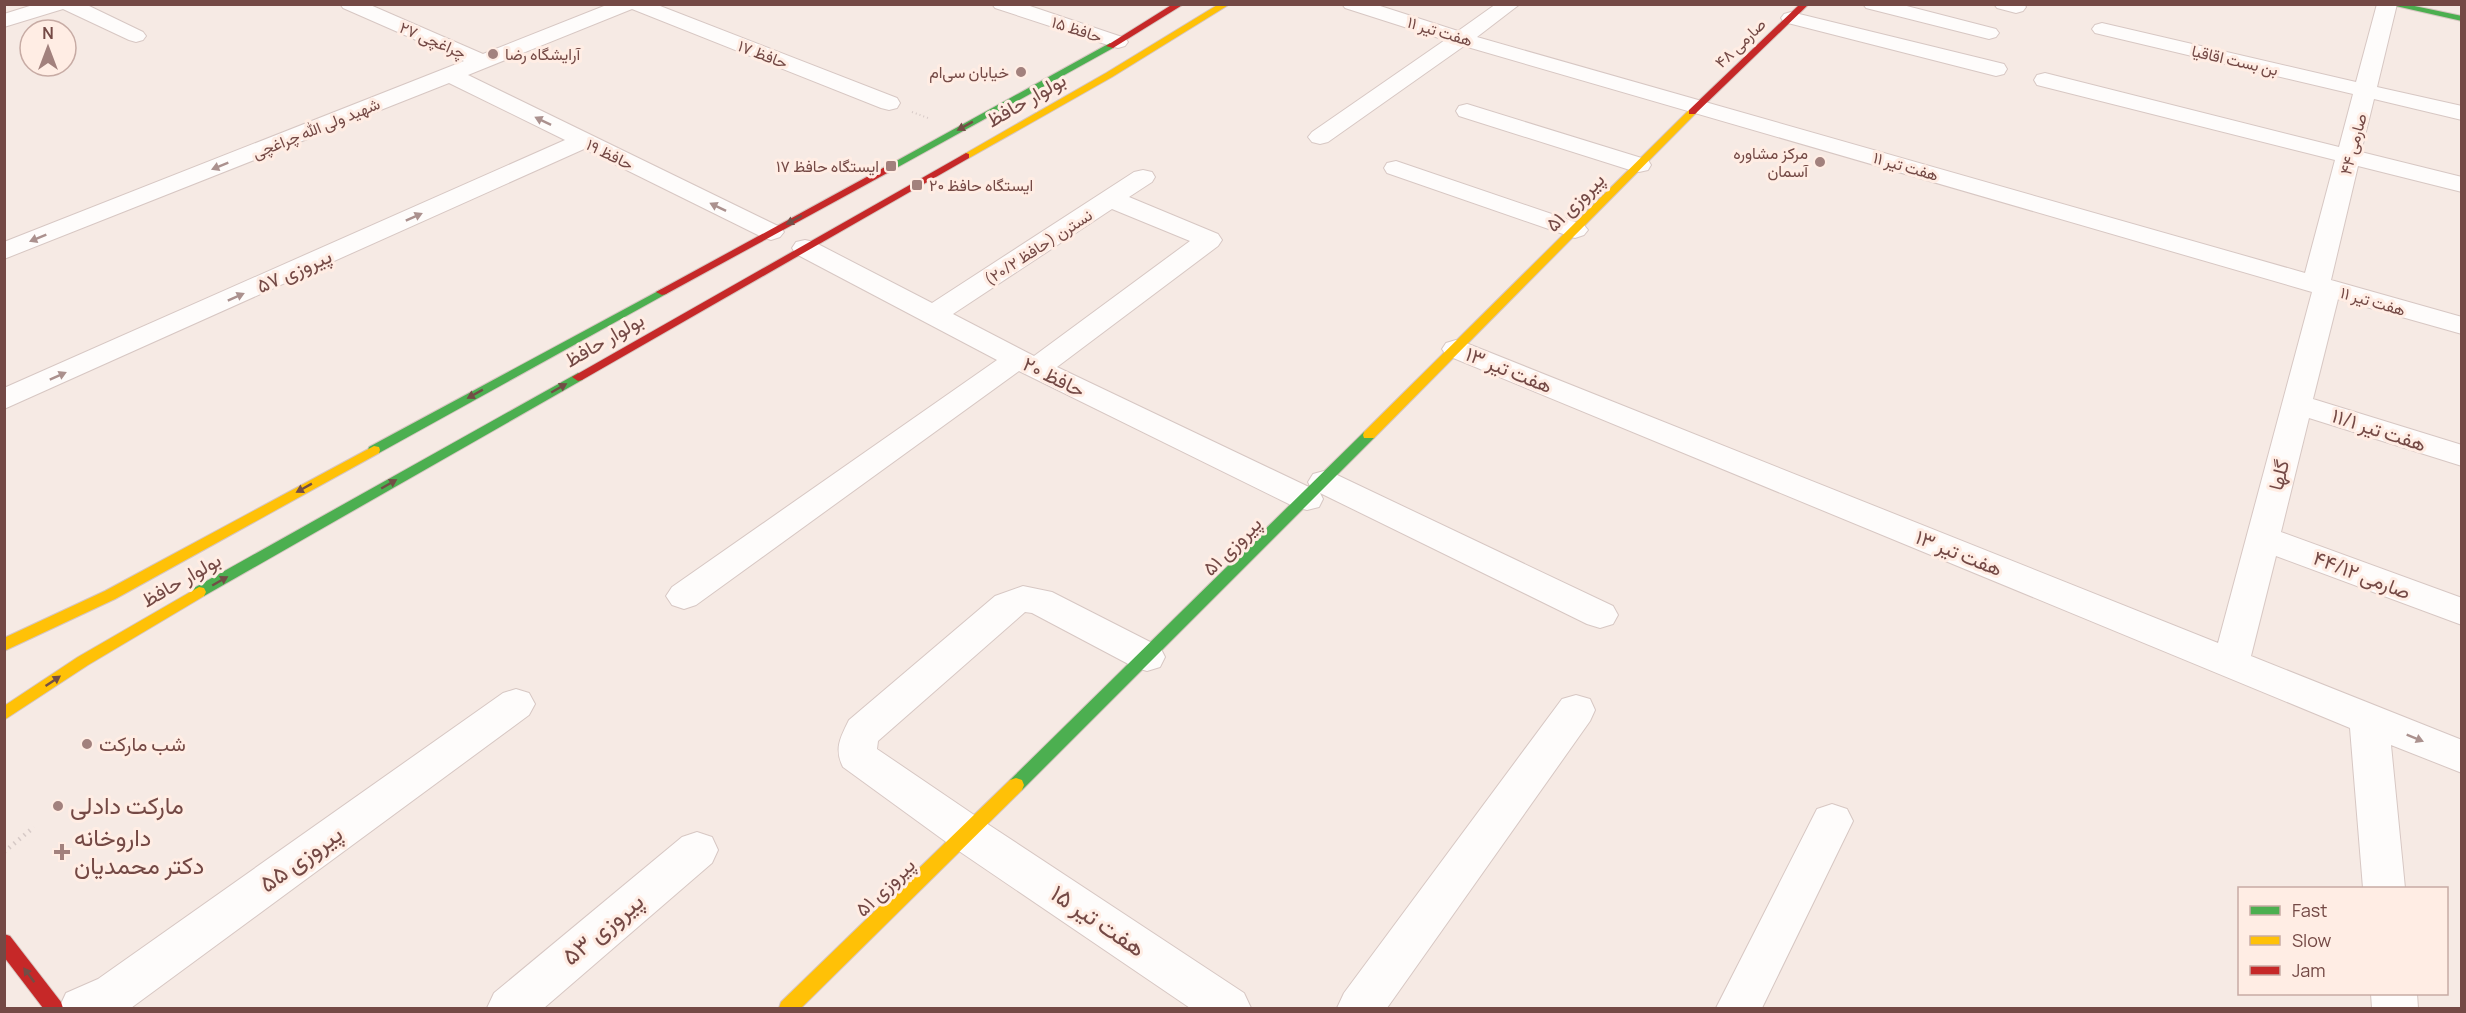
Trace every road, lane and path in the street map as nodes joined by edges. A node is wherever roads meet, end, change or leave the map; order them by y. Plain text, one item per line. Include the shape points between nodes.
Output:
1 (58, 4) edge
2 (68, 4) edge
3 (350, 4) edge
4 (628, 4) edge
5 (636, 4) edge
6 (1002, 4) edge
7 (1180, 4) edge
8 (1226, 4) edge
9 (1352, 4) edge
10 (1510, 4) edge
11 (1873, 4) edge
12 (2389, 4) edge
13 (2453, 4) edge
14 (2462, 6) edge
15 (1798, 11) edge
16 (2462, 19) edge
17 (4, 21) edge
18 (2103, 29) dead end
19 (1989, 33) dead end
20 (136, 36) dead end
21 (1463, 39) junction
22 (1118, 42) junction
23 (483, 62) junction
24 (1996, 69) dead end
25 (450, 75) junction
26 (2045, 80) dead end
27 (2367, 91) junction
28 (890, 103) joint
29 (1698, 106) junction
30 (1467, 111) dead end
31 (2462, 112) edge
32 (958, 130) junction
33 (1320, 137) dead end
34 (583, 141) junction
35 (2350, 156) junction
36 (1639, 165) junction
37 (1396, 168) dead end
38 (1143, 177) dead end
39 (2462, 185) edge
40 (1111, 199) junction
41 (1575, 230) junction
42 (771, 232) junction
43 (805, 248) junction
44 (4, 251) edge
45 (2321, 286) junction
46 (933, 315) junction
47 (2462, 326) edge
48 (1456, 349) junction
49 (1027, 363) junction
50 (4, 400) edge
51 (2297, 404) junction
52 (2462, 456) edge
53 (1315, 490) junction
54 (2263, 538) junction
55 (684, 596) dead end
56 (2462, 612) edge
57 (1600, 615) dead end
58 (4, 645) edge
59 (1147, 657) junction
60 (2231, 663) junction
61 (516, 704) dead end
62 (1576, 710) dead end
63 (4, 714) edge
64 (2368, 719) junction
65 (2462, 757) edge
66 (1832, 821) dead end
67 (34, 827) dead end
68 (968, 834) junction
69 (697, 850) dead end
70 (4, 852) edge
71 (2384, 887) edge
72 (4, 942) edge
73 (54, 1008) edge
74 (82, 1008) edge
75 (510, 1008) edge
76 (788, 1008) edge
77 (1228, 1008) edge
78 (1360, 1008) edge
79 (1739, 1008) edge

1 - 17 street
2 - 20 street
3 - 23 street, چراغچی ۲۷
4 - 23 street, شهید ولی الله چراغچی
5 - 28 street, حافظ ۱۷
6 - 22 street, حافظ ۱۵
7 - 22 street, بولوار حافظ
8 - 43 street, بولوار حافظ
9 - 21 street, هفت تیر ۱۱
10 - 21 street
11 - 19 street
12 - 16 street
12 - 27 street, صارمی ۴۴
13 - 14 street
15 - 24 street
15 - 29 street, صارمی ۴۸
18 - 27 street, بن بست اقاقیا
21 - 29 street, هفت تیر ۱۱
21 - 33 street
22 -> 32 street, بولوار حافظ
23 - 25 street, شهید ولی الله چراغچی
34 -> 25 street, حافظ ۱۹
25 -> 44 street, شهید ولی الله چراغچی
26 - 35 street
27 - 31 street, بن بست اقاقیا
27 - 35 street, صارمی ۴۴
28 - 32 path
29 - 36 street, پیروزی ۵۱
29 - 45 street, هفت تیر ۱۱
30 - 36 street
32 -> 42 street, بولوار حافظ
42 -> 34 street, حافظ ۱۹
50 -> 34 street, پیروزی ۵۷
35 - 39 street
35 - 45 street, صارمی ۴۴
36 - 41 street, پیروزی ۵۱
37 - 41 street
38 - 40 street, نسترن (حافظ ۲۰/۲)
40 - 46 street, نسترن (حافظ ۲۰/۲)
40 - 49 street via 1209,240
41 - 48 street, پیروزی ۵۱
42 -> 58 street, بولوار حافظ via 110,595
43 - 46 street, حافظ ۲۰
63 -> 43 street, بولوار حافظ via 141,625
45 - 47 street, هفت تیر ۱۱
45 - 51 street, گلها
46 - 49 street, حافظ ۲۰
48 - 53 street, پیروزی ۵۱
48 - 60 street, هفت تیر ۱۳
49 - 53 street, حافظ ۲۰
49 - 55 street
51 - 52 street, هفت تیر ۱۱/۱
51 - 54 street, گلها
53 - 57 street, حافظ ۲۰
53 - 59 street, پیروزی ۵۱
54 - 56 street, صارمی ۴۴/۱۲
54 - 60 street, گلها
59 - 68 street, پیروزی ۵۱
59 - 68 street, هفت تیر ۱۵ via 1039,601 1023,600 1008,605 863,731 857,756
60 - 64 street, هفت تیر ۱۳
61 - 74 street, پیروزی ۵۵ via 114,994
62 - 78 street
64 -> 65 street, هفت تیر ۱۳
64 - 71 street
66 - 79 street
67 - 70 path
68 - 76 street, پیروزی ۵۱
68 - 77 street, هفت تیر ۱۵
69 - 75 street, پیروزی ۵۳
73 -> 72 street

